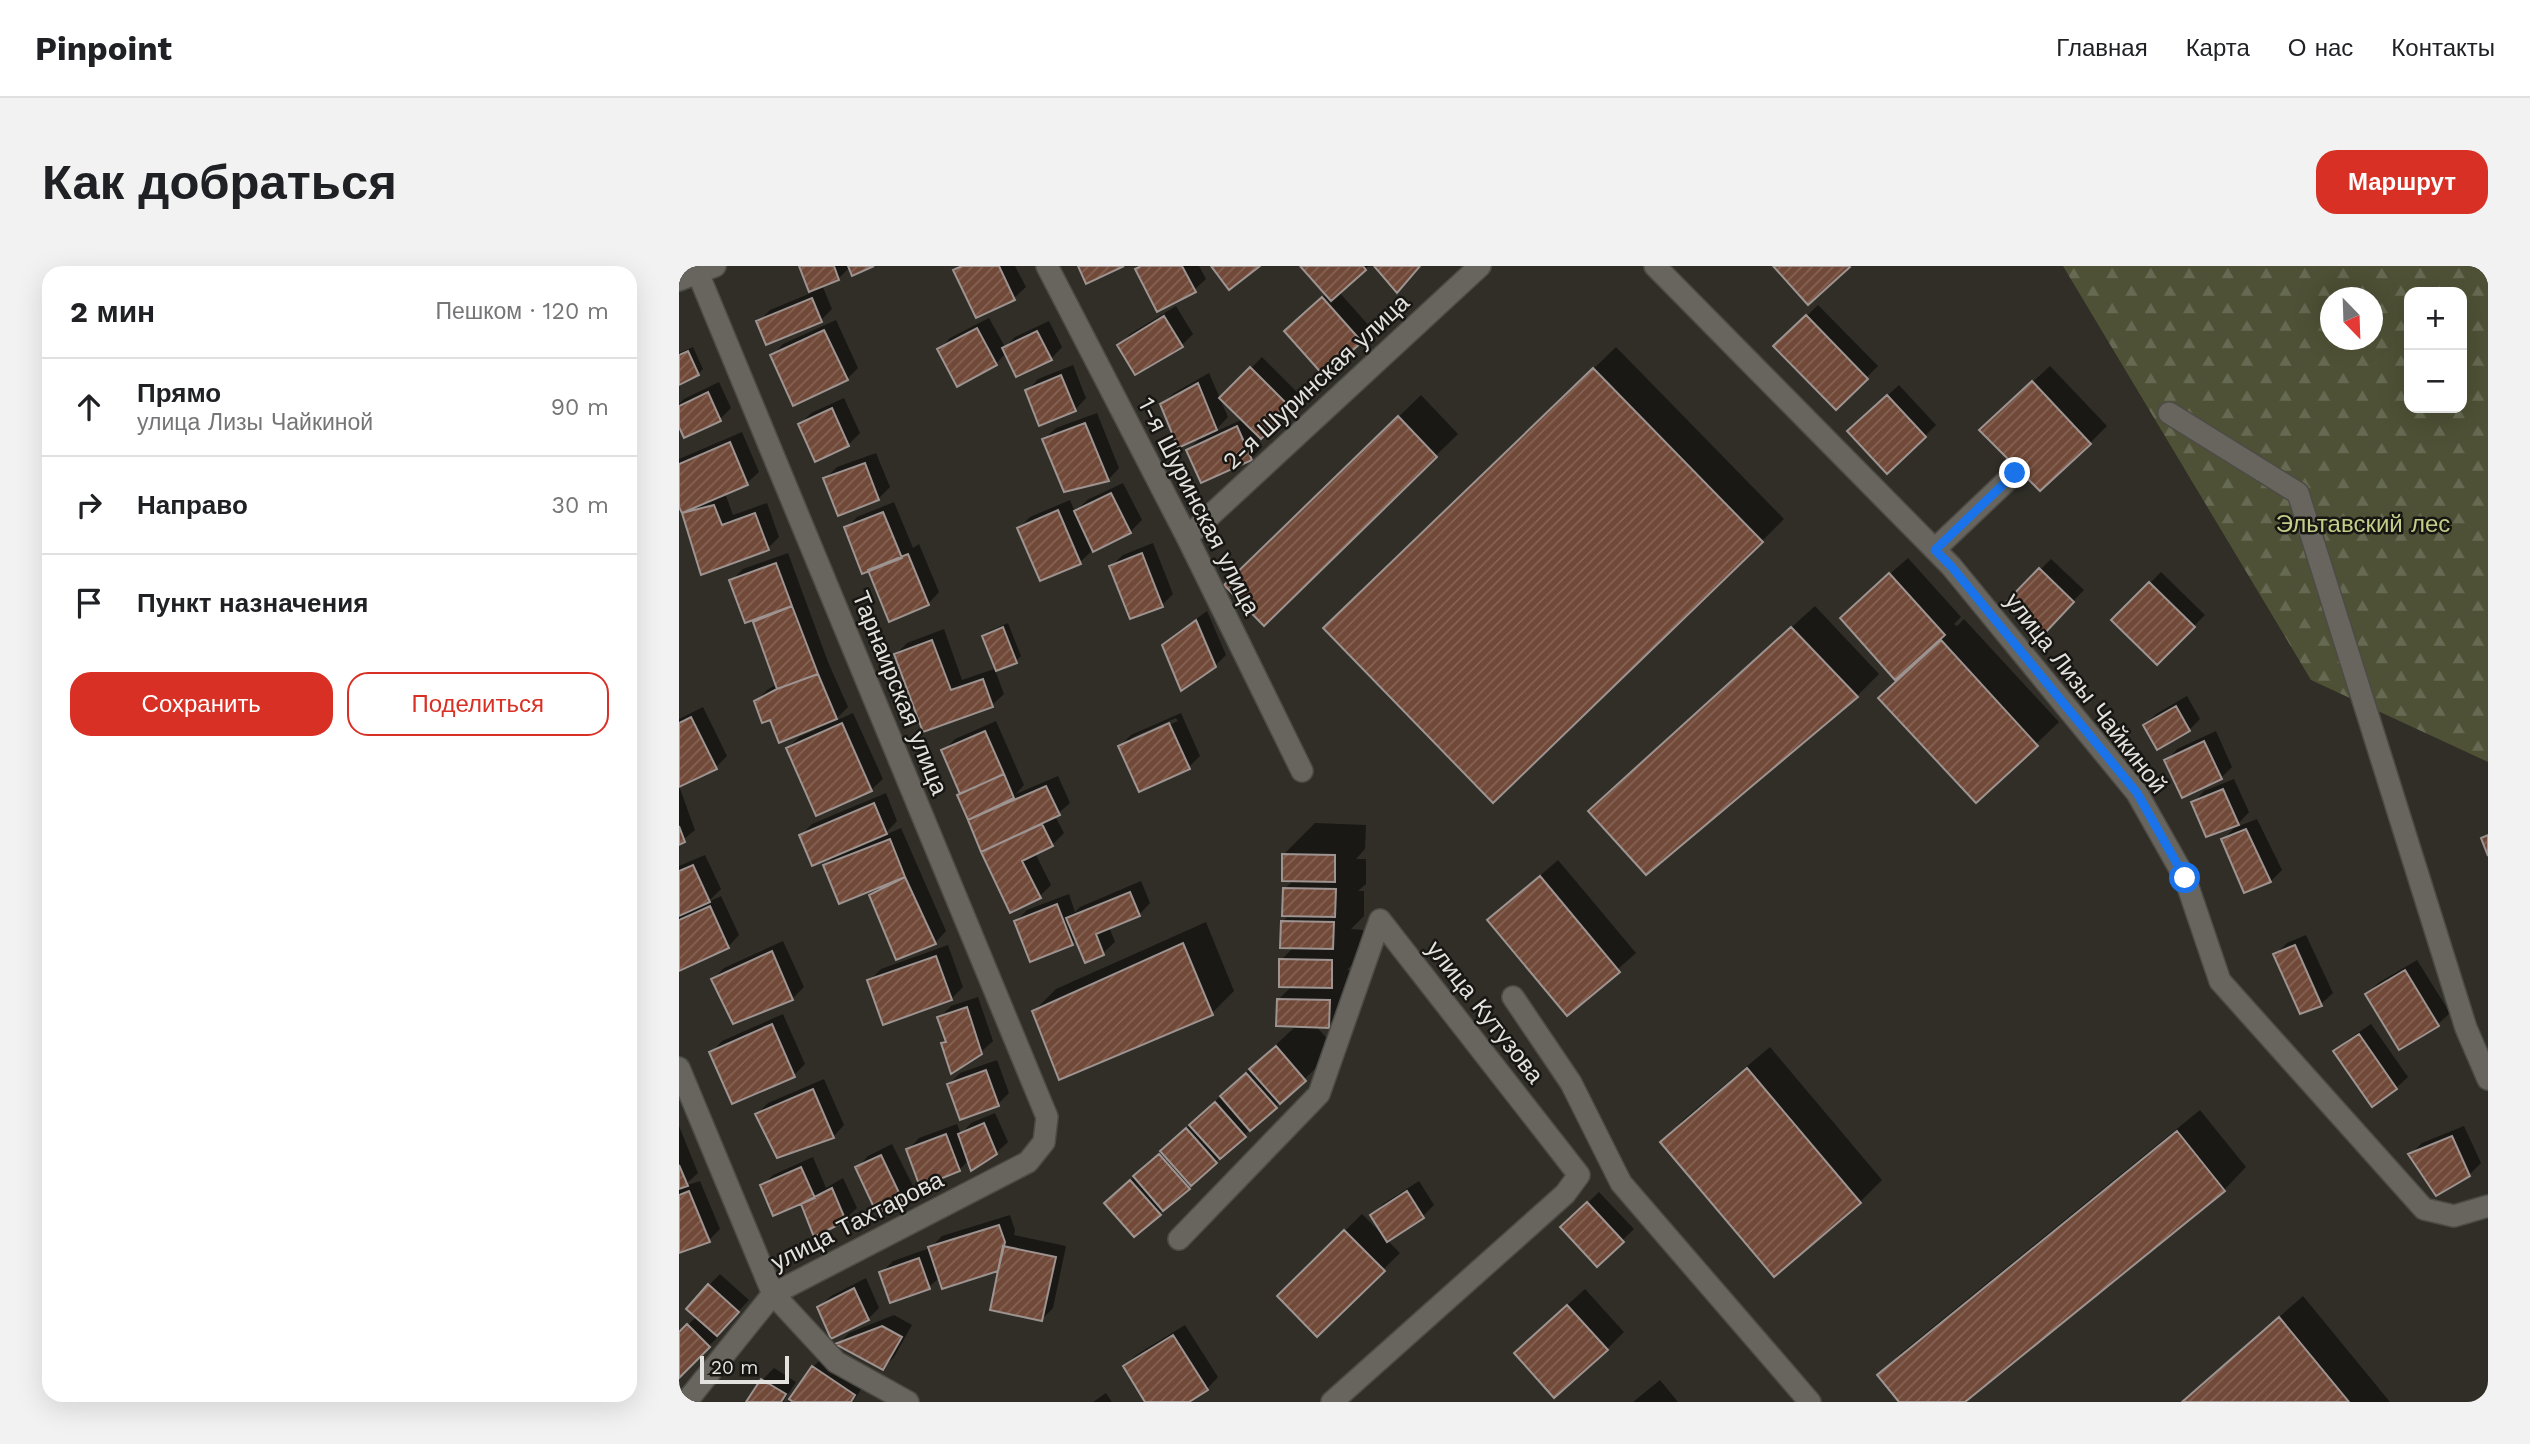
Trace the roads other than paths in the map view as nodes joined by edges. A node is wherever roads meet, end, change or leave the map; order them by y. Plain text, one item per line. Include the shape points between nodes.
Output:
1 (1047, 266) edge
2 (1480, 266) edge
3 (1655, 266) edge
4 (697, 271) edge
5 (2169, 413) dead end
6 (2015, 473) dead end
7 (1187, 537) junction
8 (1935, 550) junction
9 (1302, 771) dead end
10 (1513, 997) dead end
11 (679, 1068) edge
12 (2488, 1079) edge
13 (1044, 1142) joint
14 (2488, 1206) edge
15 (1179, 1239) dead end
16 (772, 1294) junction
17 (686, 1402) edge
18 (908, 1402) edge
19 (1332, 1402) edge
20 (1810, 1402) edge

1 - 7 street, 1-я Шуринская улица
2 - 7 street, 2-я Шуринская улица
3 - 8 street, улица Лизы Чайкиной
4 - 13 street, Тарнаирская улица via 1047,1117
5 - 12 street via 2298,493 2462,1015
6 - 8 street
7 - 9 street, 1-я Шуринская улица
8 - 14 street, улица Лизы Чайкиной via 2137,793 2185,878 2220,981 2424,1209 2454,1216
10 - 20 street via 1571,1083 1621,1183
11 - 16 street
13 - 16 street, улица Тахтарова via 1028,1162
15 - 19 street, улица Кутузова via 1319,1094 1380,920 1579,1175 1565,1194
16 - 17 street, улица Тахтарова
16 - 18 street via 836,1362

